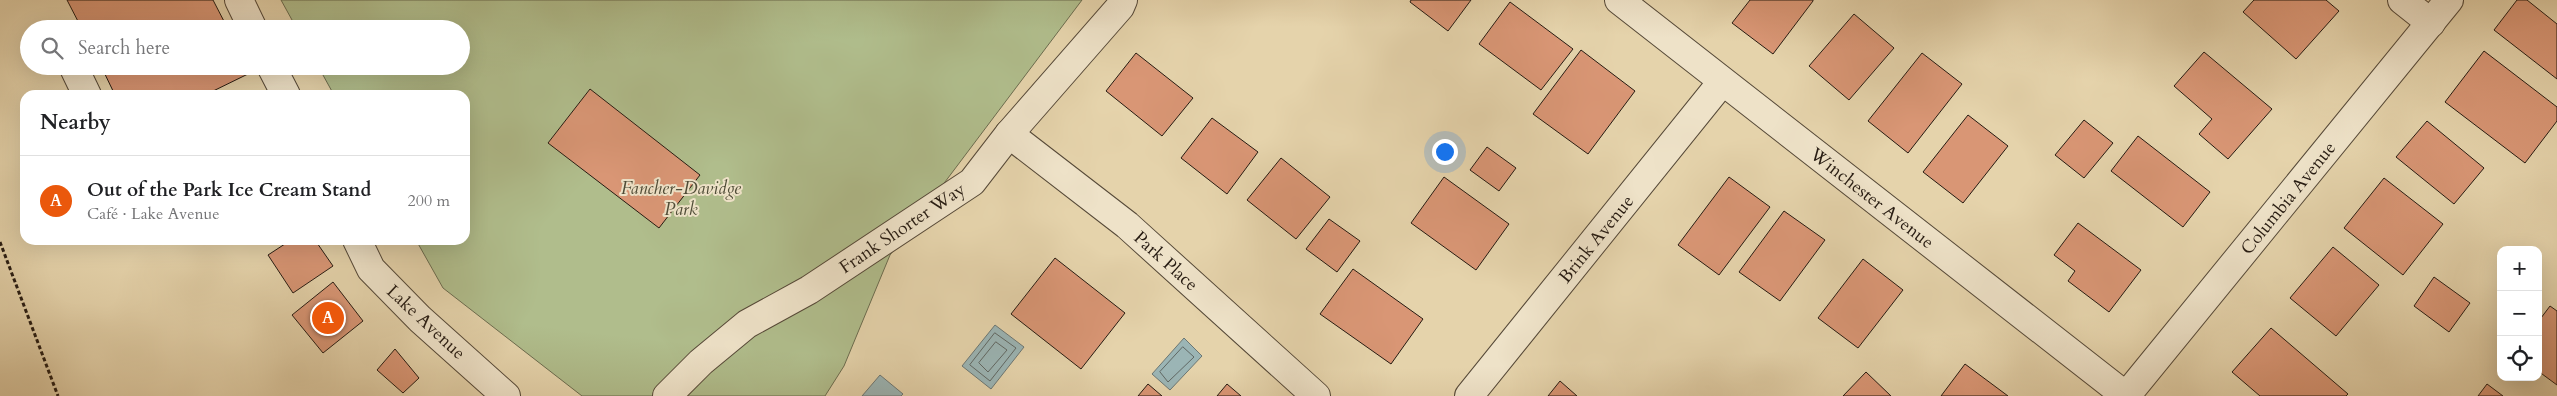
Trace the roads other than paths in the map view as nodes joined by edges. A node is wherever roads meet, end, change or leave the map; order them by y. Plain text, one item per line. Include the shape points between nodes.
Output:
1 (239, 0) edge
2 (1123, 0) edge
3 (1619, 0) edge
4 (2402, 0) edge
5 (2450, 0) edge
6 (249, 20) edge
7 (2431, 23) junction
8 (77, 75) edge
9 (276, 75) edge
10 (1722, 82) junction
11 (85, 90) edge
12 (284, 90) edge
13 (1010, 134) junction
14 (359, 245) edge
15 (506, 396) edge
16 (667, 396) edge
17 (1316, 396) edge
18 (1469, 396) edge
19 (2126, 396) edge

1 - 6 street
2 - 13 street, Frank Shorter Way
3 - 10 street, Winchester Avenue
4 - 7 street
5 - 7 street, Columbia Avenue
7 - 19 street, Columbia Avenue
8 - 11 street
9 - 12 street
10 - 18 street, Brink Avenue
10 - 19 street, Winchester Avenue
13 - 16 street, Frank Shorter Way via 972,182 809,290 747,324 701,362
13 - 17 street, Park Place via 1126,225
14 - 15 street, Lake Avenue via 371,269 420,319

